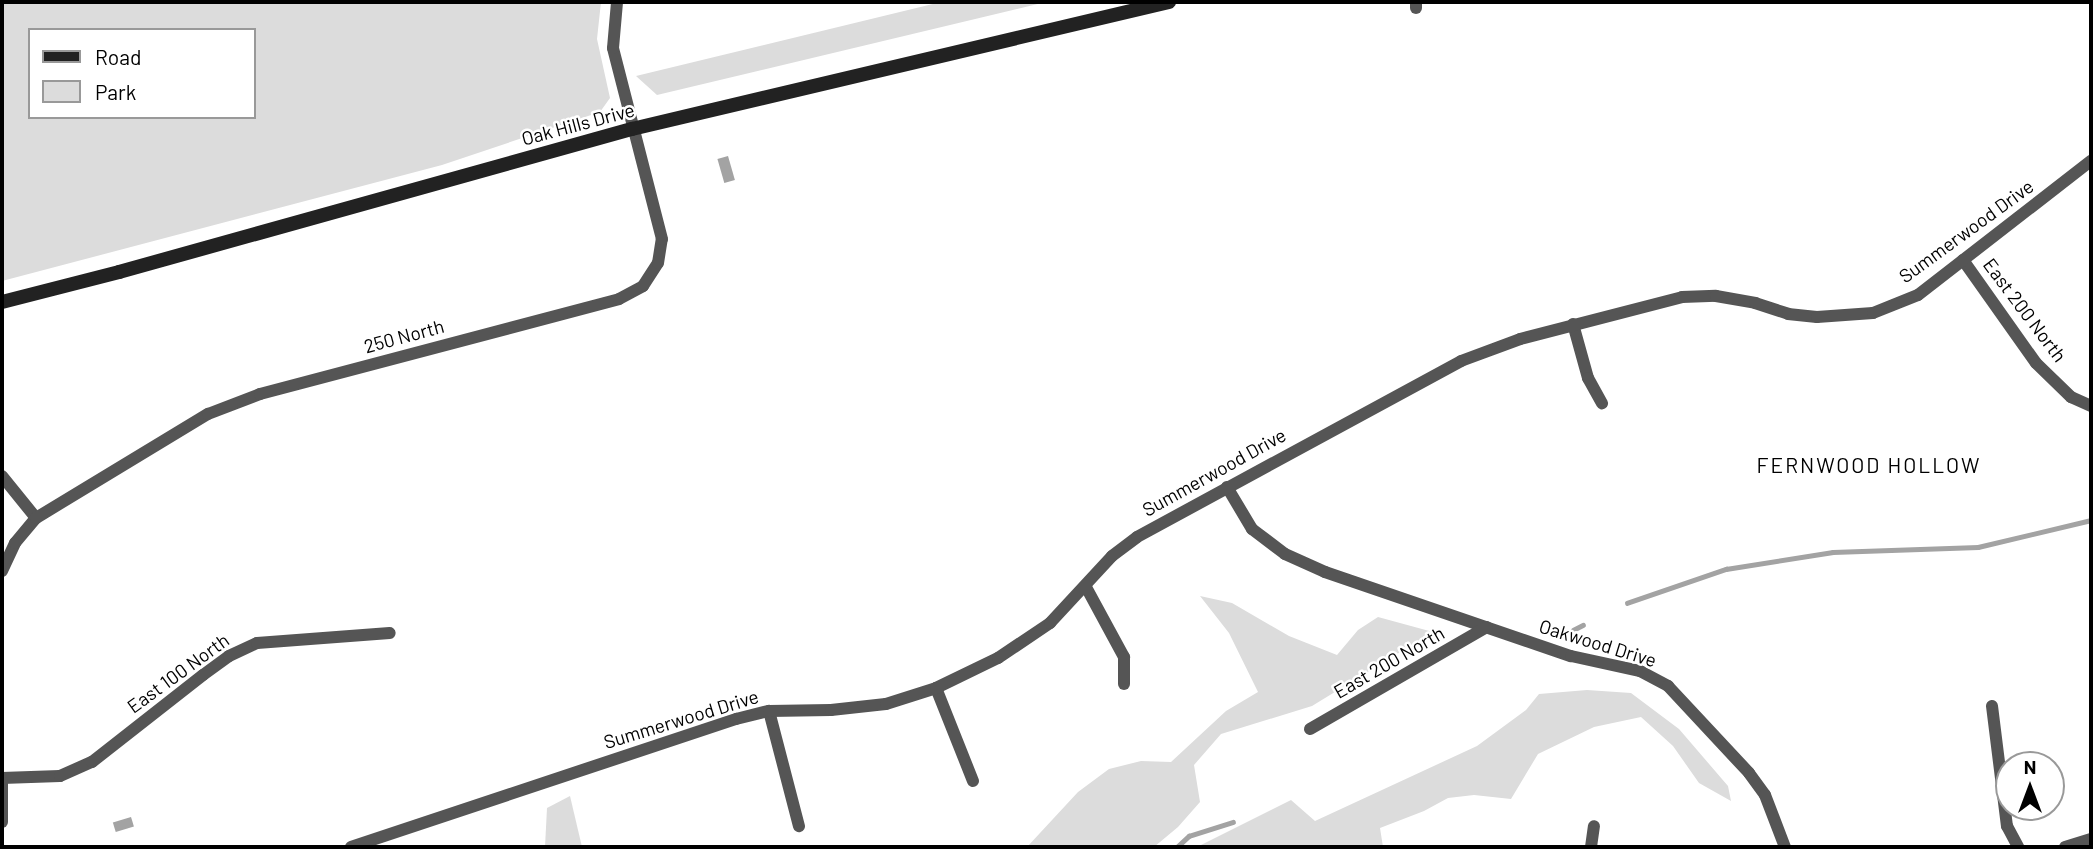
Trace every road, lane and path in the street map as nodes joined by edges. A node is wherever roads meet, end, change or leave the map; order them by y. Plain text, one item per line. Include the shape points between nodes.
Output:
1 (617, 2) edge
2 (1169, 2) edge
3 (632, 129) junction
4 (2091, 161) edge
5 (1963, 260) junction
6 (2, 302) edge
7 (1573, 324) junction
8 (1602, 403) dead end
9 (2091, 406) edge
10 (2, 476) edge
11 (1227, 487) junction
12 (36, 518) junction
13 (2, 571) edge
14 (1086, 587) junction
15 (1487, 627) junction
16 (390, 633) dead end
17 (1124, 684) dead end
18 (936, 688) junction
19 (1992, 706) dead end
20 (769, 711) junction
21 (1310, 729) dead end
22 (2, 780) edge
23 (973, 781) dead end
24 (2, 822) edge
25 (799, 826) dead end
26 (1594, 826) dead end
27 (2091, 839) edge
28 (351, 847) edge
29 (1591, 847) edge
30 (1785, 847) edge
31 (2018, 847) edge
32 (2066, 847) edge

1 - 3 street, 250 North via 613,48
2 - 3 main road, Oak Hills Drive
3 - 6 main road, Oak Hills Drive
3 - 12 street, 250 North via 662,239 658,263 643,286 620,299 260,394 208,414
4 - 5 street, Summerwood Drive
5 - 7 street, Summerwood Drive via 1918,295 1873,313 1787,314 1755,303 1705,296 1649,304
5 - 9 street, East 200 North via 2036,363 2071,397
7 - 8 street via 1588,378
7 - 11 street, Summerwood Drive via 1461,361
10 - 12 street
11 - 14 street, Summerwood Drive via 1137,537 1112,556
11 - 15 street, Oakwood Drive via 1252,528 1285,554
12 - 13 street, 250 North via 15,543
14 - 17 street via 1124,657
14 - 18 street, Summerwood Drive via 1040,630 998,658
15 - 21 street, East 200 North
15 - 30 street, Oakwood Drive via 1571,656 1640,671 1668,687 1749,773 1765,795
16 - 22 street, East 100 North via 257,643 202,675 92,762 60,776
18 - 20 street, Summerwood Drive via 886,704
18 - 23 street
19 - 31 street via 2007,827
20 - 25 street
20 - 28 street, Summerwood Drive
22 - 24 street
26 - 29 street
27 - 32 street

